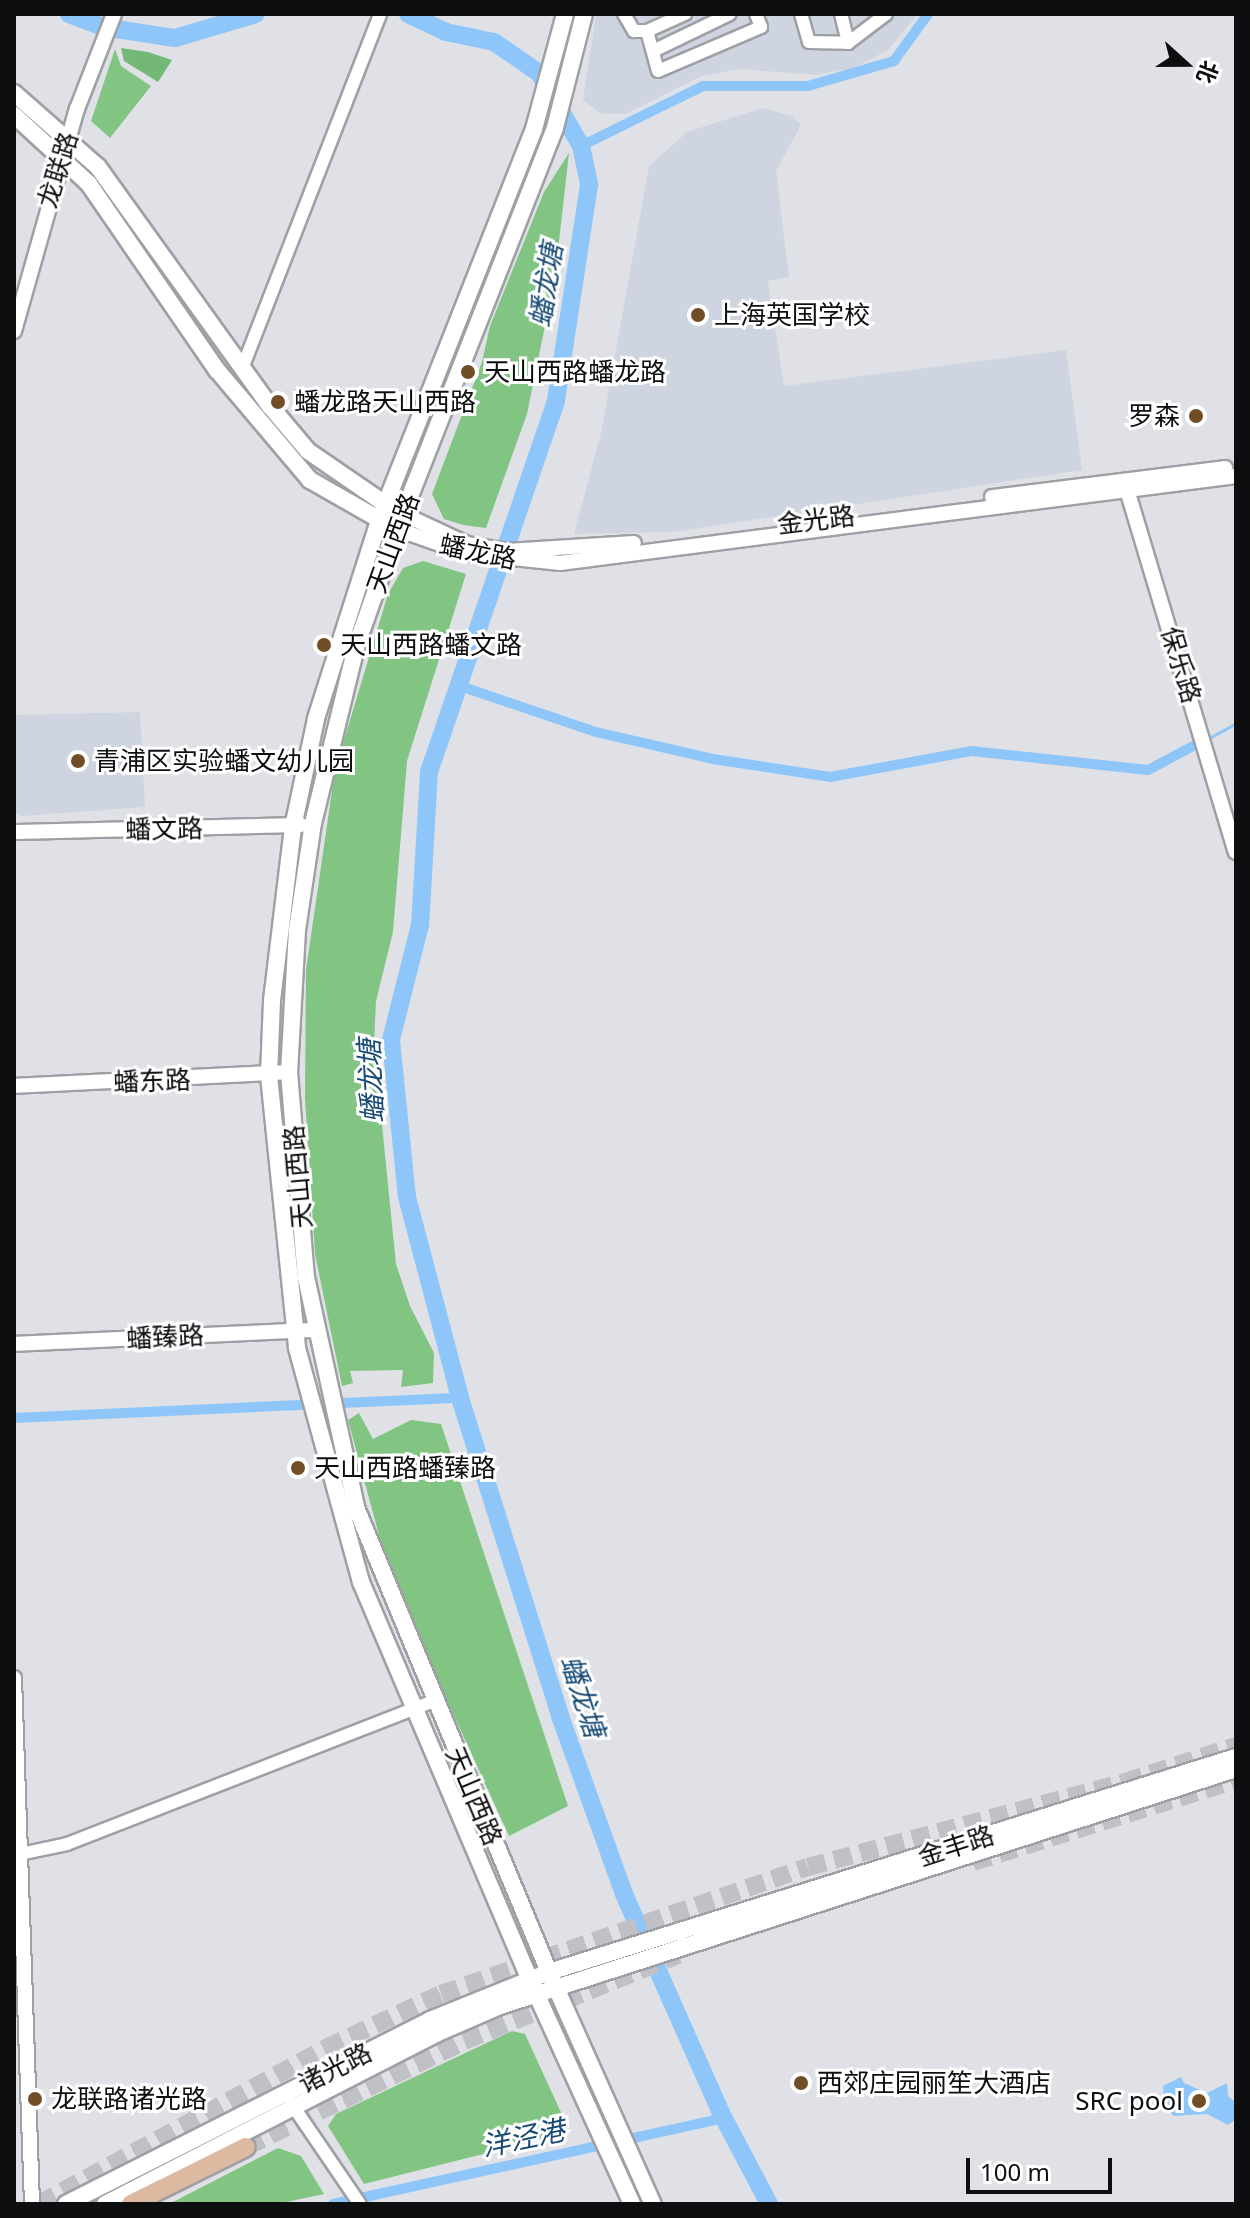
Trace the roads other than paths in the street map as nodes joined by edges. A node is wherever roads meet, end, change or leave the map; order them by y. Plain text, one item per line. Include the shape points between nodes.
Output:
1 (114, 14) edge
2 (380, 14) edge
3 (565, 14) edge
4 (584, 14) edge
5 (624, 14) edge
6 (685, 14) edge
7 (730, 14) edge
8 (756, 14) edge
9 (841, 14) edge
10 (886, 14) edge
11 (803, 15) edge
12 (647, 31) junction
13 (848, 43) junction
14 (653, 51) junction
15 (14, 93) edge
16 (14, 115) edge
17 (68, 138) junction
18 (62, 156) junction
19 (14, 331) edge
20 (243, 366) junction
21 (1236, 467) edge
22 (1236, 476) edge
23 (1126, 484) junction
24 (382, 513) junction
25 (400, 522) junction
26 (313, 823) junction
27 (293, 827) junction
28 (14, 832) edge
29 (1236, 852) edge
30 (289, 1072) junction
31 (269, 1076) junction
32 (14, 1086) edge
33 (316, 1330) junction
34 (294, 1332) junction
35 (14, 1344) edge
36 (14, 1678) edge
37 (434, 1701) junction
38 (413, 1708) junction
39 (1236, 1757) edge
40 (1236, 1769) edge
41 (20, 1854) junction
42 (677, 1942) junction
43 (617, 1962) junction
44 (549, 1972) junction
45 (533, 1988) junction
46 (557, 1989) junction
47 (290, 2100) junction
48 (246, 2147) tunnel mouth
49 (32, 2204) edge
50 (66, 2204) edge
51 (105, 2204) edge
52 (131, 2204) edge
53 (360, 2204) edge
54 (632, 2204) edge
55 (653, 2204) edge

1 - 17 street, 龙联路
2 - 20 street
3 - 24 main road, 天山西路 via 534,129
4 - 25 main road, 天山西路 via 555,128
5 - 12 street via 634,31
6 - 12 street
7 - 14 street
8 - 14 street via 761,27 658,71
9 - 13 street
10 - 13 street
11 - 13 street via 809,42
12 - 14 street
15 - 17 main road, 蟠龙路
16 - 18 main road, 蟠龙路
17 - 18 street, 龙联路
17 - 20 main road, 蟠龙路 via 117,190
18 - 19 street, 龙联路
18 - 24 main road, 蟠龙路 via 104,203 217,370 310,480
20 - 24 main road, 蟠龙路 via 308,451
21 - 23 street
22 - 23 street
23 - 25 street, 蟠龙路 via 536,557 466,549
23 - 29 street, 保乐路
24 - 25 main road, 蟠龙路
24 - 27 main road, 天山西路 via 316,719
25 - 26 main road, 天山西路 via 356,647
26 - 27 street, 蟠文路
26 - 30 main road, 天山西路 via 297,930
27 - 28 street, 蟠文路
27 - 31 main road, 天山西路 via 272,1001
30 - 31 street, 蟠东路
30 - 33 main road, 天山西路 via 306,1277
31 - 32 street, 蟠东路
31 - 34 main road, 天山西路
33 - 34 street, 蟠臻路
33 - 37 main road, 天山西路 via 357,1510
34 - 35 street, 蟠臻路
34 - 38 main road, 天山西路 via 361,1582
36 - 41 street
37 - 38 street
37 - 44 main road, 天山西路
38 - 41 street via 67,1844
38 - 45 main road, 天山西路
39 - 42 main road, 金丰路
40 - 42 main road
41 - 49 street
42 - 43 main road
43 - 44 main road, 诸光路
43 - 46 main road
44 - 45 main road, 诸光路
44 - 46 main road, 天山西路
45 - 46 main road
45 - 47 main road, 诸光路 via 430,2020
45 - 54 main road, 天山西路
46 - 55 main road, 天山西路
47 - 50 main road, 诸光路
47 - 51 main road
47 - 53 street
48 - 52 main road

